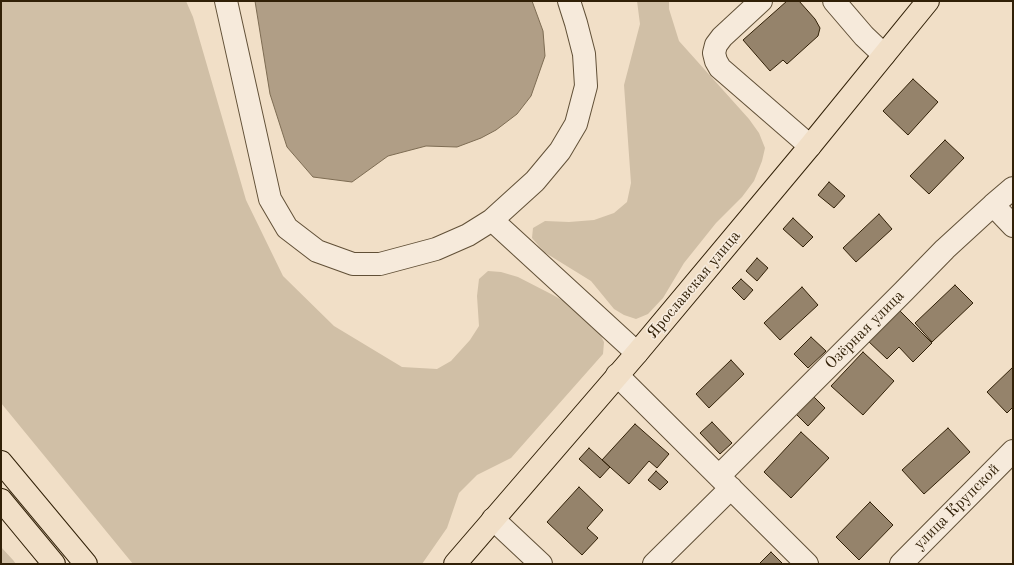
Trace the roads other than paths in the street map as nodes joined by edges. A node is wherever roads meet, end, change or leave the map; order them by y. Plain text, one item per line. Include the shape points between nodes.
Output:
1 (226, 1) edge
2 (569, 1) edge
3 (761, 1) edge
4 (834, 1) edge
5 (928, 1) edge
6 (884, 55) junction
7 (810, 146) junction
8 (1013, 188) edge
9 (993, 204) junction
10 (492, 220) junction
11 (1013, 226) edge
12 (637, 353) junction
13 (617, 375) junction
14 (1011, 456) edge
15 (1, 462) edge
16 (725, 482) junction
17 (1, 500) edge
18 (493, 519) junction
19 (54, 564) edge
20 (86, 564) edge
21 (455, 564) edge
22 (541, 564) edge
23 (654, 564) edge
24 (807, 564) edge
25 (901, 564) edge

1 - 10 street via 270,199 287,228 317,252 353,264 380,264 436,249 468,235
2 - 10 street via 584,54 586,86 576,124 560,151 535,181
3 - 7 street via 722,37 716,45 716,61 720,68
4 - 6 street
5 - 6 main road, Ярославская улица
6 - 7 main road, Ярославская улица
7 - 12 main road, Ярославская улица
8 - 9 street, Озёрная улица
9 - 11 street
9 - 16 street, Озёрная улица via 904,291
10 - 12 street
12 - 13 main road, Ярославская улица
13 - 16 street
13 - 18 main road, Ярославская улица
14 - 25 street, улица Крупской
15 - 20 main road
16 - 23 street, Озёрная улица
16 - 24 street
17 - 19 main road
18 - 21 main road, Ярославская улица
18 - 22 street

